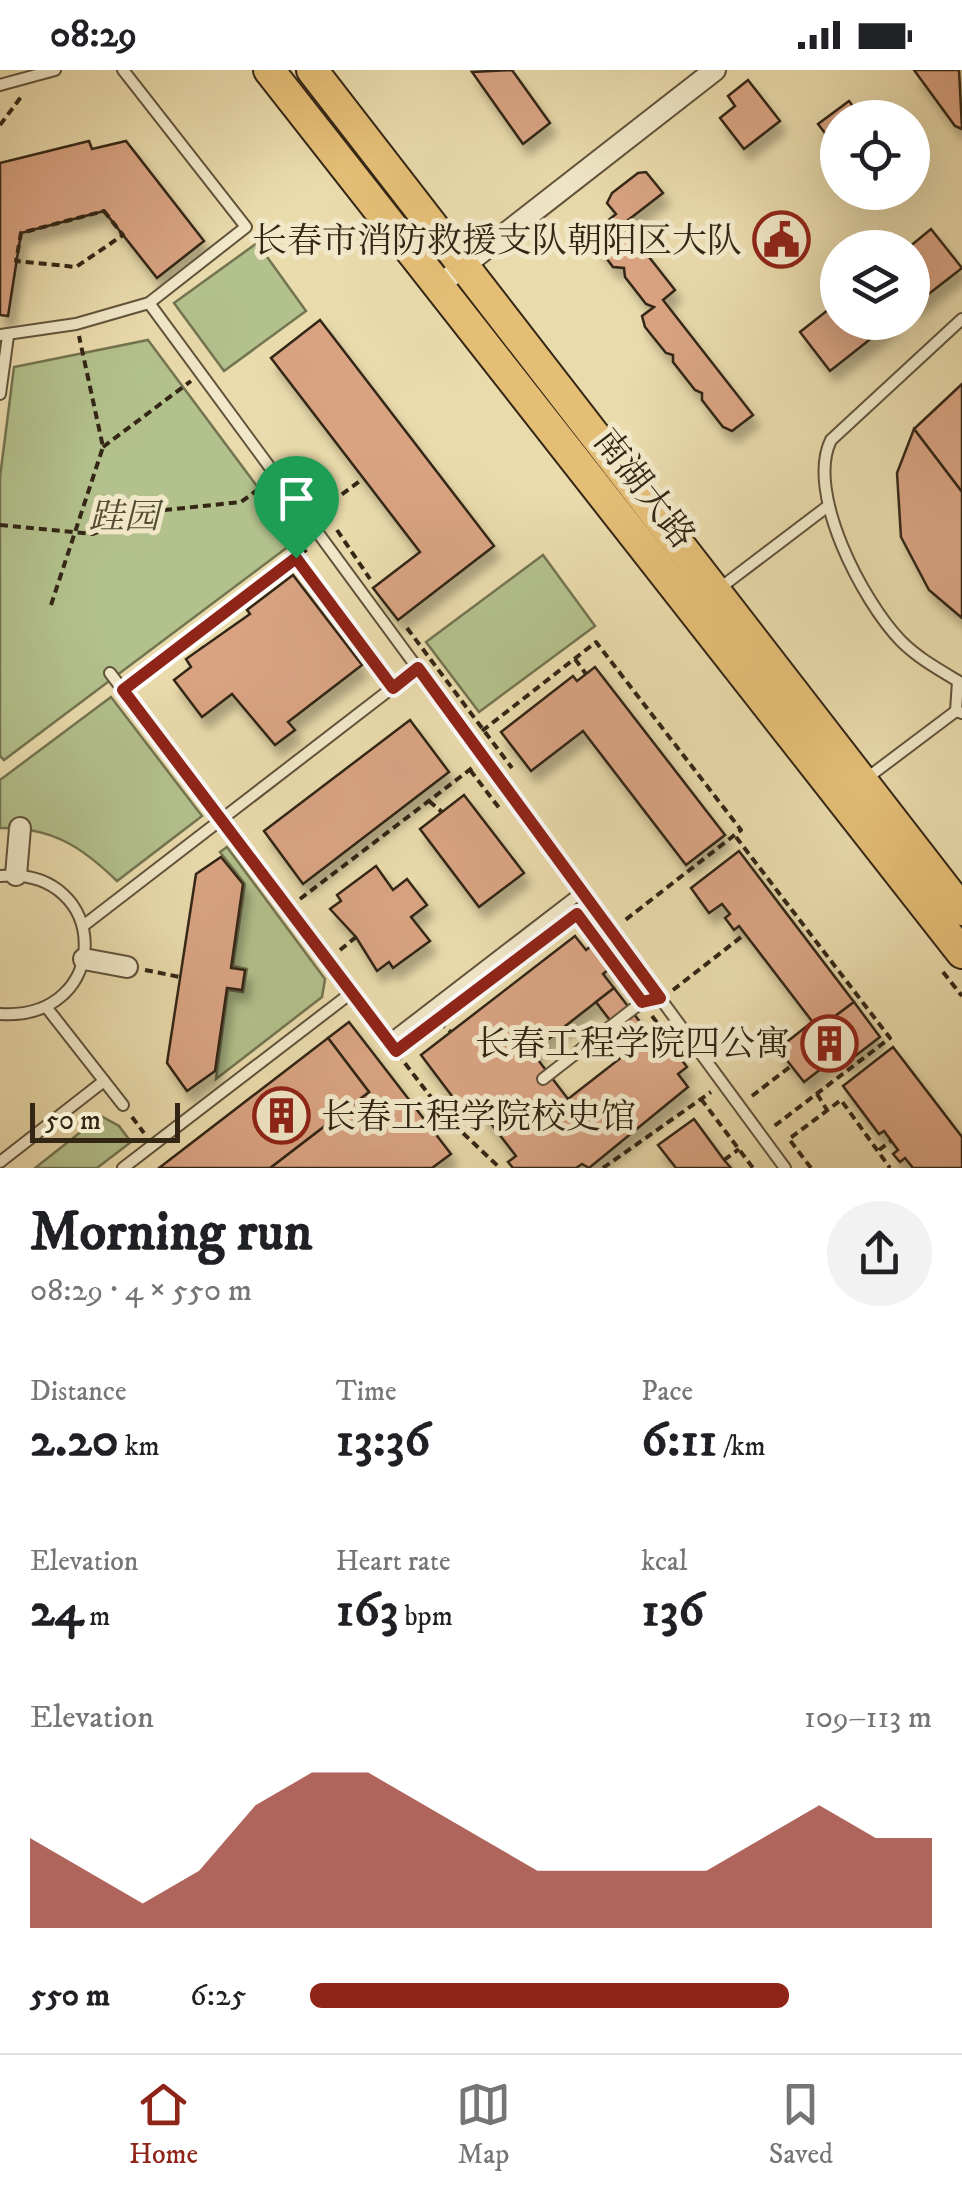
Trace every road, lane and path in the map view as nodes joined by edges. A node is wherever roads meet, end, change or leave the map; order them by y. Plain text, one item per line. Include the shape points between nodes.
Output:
1 (55, 70) edge
2 (122, 70) edge
3 (269, 70) edge
4 (312, 70) edge
5 (716, 70) edge
6 (0, 85) edge
7 (24, 94) dead end
8 (0, 125) edge
9 (16, 261) joint
10 (464, 266) junction
11 (438, 286) junction
12 (149, 303) junction
13 (962, 319) edge
14 (76, 324) junction
15 (4, 336) edge
16 (201, 374) junction
17 (0, 394) edge
18 (103, 447) junction
19 (276, 476) junction
20 (364, 478) dead end
21 (828, 506) junction
22 (322, 510) dead end
23 (0, 525) edge
24 (75, 532) junction
25 (716, 592) junction
26 (51, 605) dead end
27 (193, 637) junction
28 (202, 647) dead end
29 (575, 658) junction
30 (418, 668) junction
31 (110, 673) dead end
32 (586, 674) dead end
33 (393, 688) junction
34 (123, 690) junction
35 (959, 712) edge
36 (470, 740) junction
37 (484, 758) junction
38 (470, 770) junction
39 (862, 782) junction
40 (429, 800) junction
41 (442, 812) dead end
42 (505, 815) dead end
43 (224, 822) junction
44 (20, 828) dead end
45 (734, 835) junction
46 (8, 875) edge
47 (584, 891) junction
48 (288, 908) junction
49 (962, 910) edge
50 (577, 914) dead end
51 (622, 923) dead end
52 (83, 926) junction
53 (746, 934) dead end
54 (356, 938) dead end
55 (962, 952) edge
56 (84, 959) junction
57 (326, 960) junction
58 (127, 966) joint
59 (180, 977) dead end
60 (351, 993) junction
61 (660, 998) junction
62 (642, 1002) junction
63 (47, 1008) junction
64 (0, 1014) edge
65 (436, 1020) dead end
66 (450, 1032) dead end
67 (409, 1041) dead end
68 (671, 1041) dead end
69 (392, 1046) junction
70 (791, 1066) dead end
71 (543, 1079) dead end
72 (700, 1080) dead end
73 (104, 1081) junction
74 (723, 1083) junction
75 (710, 1093) junction
76 (817, 1094) junction
77 (752, 1096) dead end
78 (701, 1100) junction
79 (123, 1105) joint
80 (828, 1110) junction
81 (762, 1136) junction
82 (891, 1141) dead end
83 (153, 1144) junction
84 (739, 1149) junction
85 (879, 1150) junction
86 (724, 1160) dead end
87 (0, 1162) edge
88 (123, 1168) edge
89 (500, 1168) edge
90 (603, 1168) edge
91 (753, 1168) edge
92 (786, 1168) edge
93 (810, 1168) edge
94 (890, 1168) edge

1 - 6 lane
2 - 12 lane via 246,227
3 - 11 main road, 南湖大路
4 - 10 main road, 南湖大路
5 - 10 street
7 - 8 path
9 - 9 path via 76,267 123,235 104,211 20,233
10 - 11 street
10 - 25 main road, 南湖大路
11 - 55 main road, 南湖大路
12 - 14 lane
12 - 16 lane
13 - 21 lane via 831,440 821,476
14 - 15 lane
14 - 18 path
15 - 17 lane
16 - 18 path
16 - 19 lane
18 - 24 path
19 - 24 path via 241,502 146,512 93,534
19 - 30 lane
20 - 22 path
21 - 25 lane
21 - 35 lane via 878,613 902,642 958,681
23 - 24 path
24 - 26 path
25 - 39 main road, 南湖大路
27 - 28 path
27 - 33 path via 296,558
27 - 34 path
29 - 32 path
29 - 36 path
29 - 45 path via 596,642 742,830
30 - 33 lane
30 - 36 lane
31 - 34 lane
33 - 43 lane
34 - 43 lane
35 - 39 lane
36 - 37 lane
37 - 38 path
37 - 47 lane
38 - 40 path
38 - 42 path
39 - 49 main road, 南湖大路
40 - 41 path
40 - 48 path
43 - 48 lane
43 - 52 lane
44 - 46 street
45 - 51 path
45 - 76 path via 890,1038
46 - 52 lane via 49,882 67,896
47 - 61 lane
47 - 69 lane
48 - 57 lane
50 - 62 path
52 - 56 lane
53 - 61 path
54 - 57 path
56 - 58 street
56 - 63 lane via 70,988
57 - 60 lane
58 - 59 path
60 - 69 lane
60 - 83 lane
61 - 62 lane
61 - 74 lane
62 - 68 path
62 - 71 lane
63 - 64 lane
63 - 73 lane
65 - 66 path
67 - 69 path
69 - 89 path via 447,1118
70 - 77 path
72 - 75 path
73 - 79 lane
73 - 87 lane
74 - 75 path
74 - 81 lane
75 - 78 path
76 - 80 path
76 - 81 path
78 - 84 path
78 - 90 path
79 - 83 path
80 - 85 path via 842,1100
80 - 93 path via 789,1139
81 - 92 lane
82 - 85 path
83 - 88 lane
84 - 86 path
84 - 91 path
85 - 94 path

